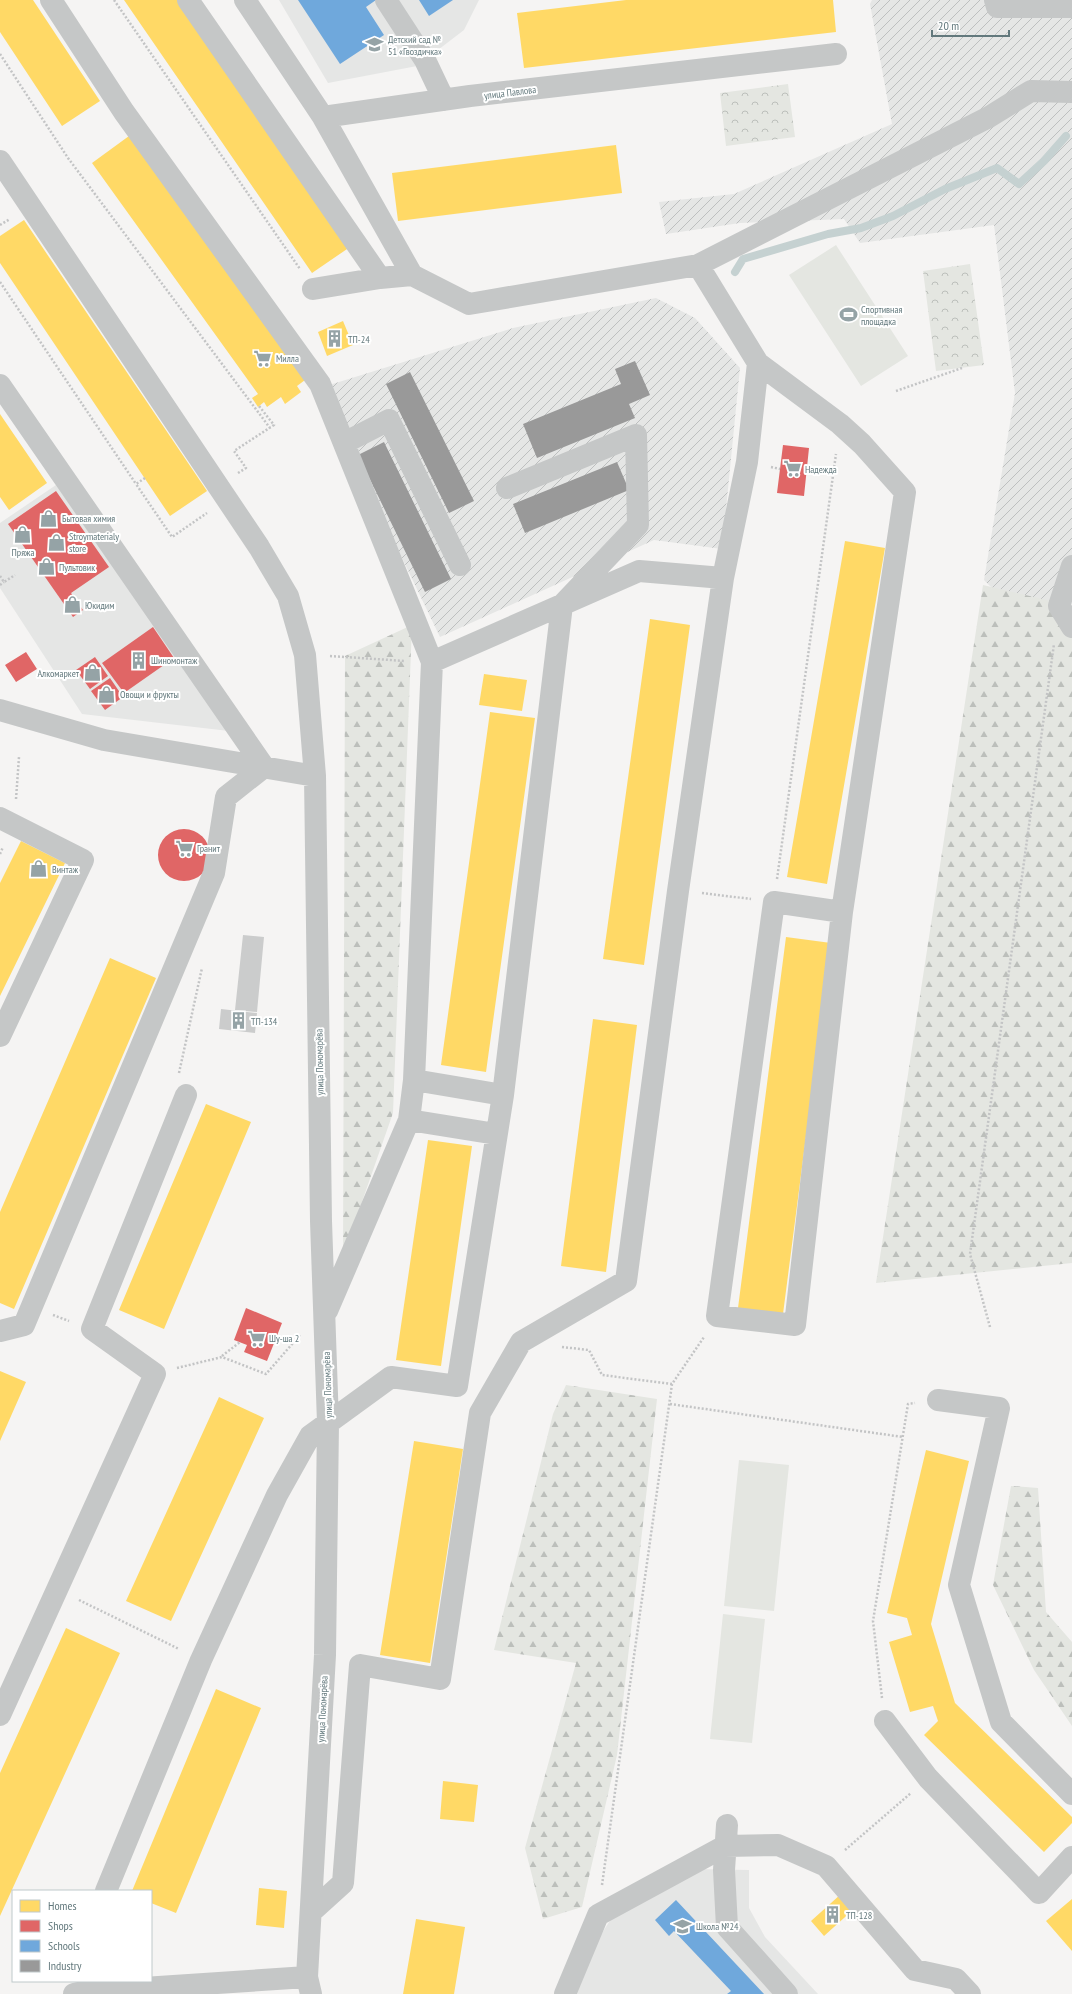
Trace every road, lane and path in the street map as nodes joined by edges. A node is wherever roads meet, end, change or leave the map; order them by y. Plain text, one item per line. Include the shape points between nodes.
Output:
1 (51, 0) edge
2 (114, 0) edge
3 (188, 0) edge
4 (245, 0) edge
5 (386, 0) edge
6 (995, 0) edge
7 (1072, 7) edge
8 (0, 54) edge
9 (836, 54) dead end
10 (1072, 92) edge
11 (444, 100) junction
12 (322, 116) junction
13 (0, 161) edge
14 (698, 265) junction
15 (412, 275) junction
16 (380, 278) junction
17 (0, 282) edge
18 (313, 288) joint
19 (758, 363) junction
20 (962, 368) dead end
21 (0, 385) edge
22 (896, 391) dead end
23 (260, 406) dead end
24 (840, 424) junction
25 (270, 428) junction
26 (344, 443) junction
27 (234, 476) dead end
28 (145, 478) dead end
29 (136, 484) junction
30 (507, 488) dead end
31 (227, 499) junction
32 (460, 565) dead end
33 (1072, 566) edge
34 (15, 575) dead end
35 (0, 576) edge
36 (723, 578) junction
37 (4, 582) junction
38 (0, 585) edge
39 (562, 605) junction
40 (1059, 606) junction
41 (1072, 627) edge
42 (306, 655) junction
43 (432, 662) junction
44 (0, 710) edge
45 (264, 767) junction
46 (315, 776) junction
47 (0, 818) edge
48 (678, 890) junction
49 (774, 902) junction
50 (842, 912) junction
51 (203, 964) dead end
52 (0, 1036) edge
53 (414, 1080) junction
54 (186, 1095) joint
55 (503, 1095) junction
56 (409, 1120) junction
57 (496, 1134) junction
58 (31, 1307) junction
59 (324, 1316) junction
60 (718, 1316) junction
61 (990, 1327) dead end
62 (92, 1329) junction
63 (0, 1331) edge
64 (301, 1334) dead end
65 (240, 1342) dead end
66 (559, 1346) dead end
67 (222, 1356) junction
68 (155, 1374) junction
69 (672, 1384) junction
70 (938, 1400) joint
71 (670, 1404) junction
72 (328, 1423) junction
73 (903, 1437) junction
74 (57, 1590) junction
75 (201, 1660) junction
76 (0, 1715) edge
77 (885, 1721) joint
78 (928, 1778) junction
79 (1072, 1794) edge
80 (727, 1824) dead end
81 (725, 1846) junction
82 (1072, 1857) edge
83 (826, 1866) junction
84 (106, 1890) edge
85 (311, 1912) junction
86 (598, 1915) junction
87 (309, 1986) edge
88 (81, 1989) edge
89 (565, 1994) edge
90 (787, 1994) edge
91 (970, 1994) edge

1 - 26 street via 124,112 320,384
2 - 18 path
3 - 16 street
4 - 12 street
5 - 11 street via 425,60
6 - 7 street via 998,7
8 - 25 path via 68,158
9 - 11 street, улица Павлова
10 - 14 street via 1031,91 990,117
11 - 12 street, улица Павлова
12 - 15 street
13 - 31 street, улица Пономарёва
14 - 15 street via 469,304
14 - 19 street
15 - 16 street
16 - 18 street
17 - 29 path
19 - 24 street
19 - 36 street via 747,462
20 - 22 path
21 - 45 street
23 - 25 path via 274,425
24 - 49 path
24 - 50 street via 862,444 905,492
25 - 27 path via 234,451 246,468
26 - 32 street via 389,420
26 - 43 street
28 - 29 path
29 - 31 path via 172,537
30 - 39 street via 636,435 638,525
31 - 42 street, улица Пономарёва via 288,596
33 - 40 street
34 - 37 path
35 - 37 path
36 - 39 street via 639,571
36 - 48 street
37 - 38 path
39 - 43 street
39 - 55 street
40 - 41 street
40 - 61 path via 970,1254
42 - 43 path
42 - 46 street, улица Пономарёва
43 - 53 street
44 - 45 street via 104,740
45 - 46 street
45 - 58 street via 226,797 214,873
46 - 59 street, улица Пономарёва
47 - 52 street via 83,860
48 - 49 path
48 - 85 street via 626,1280 521,1342 480,1413 440,1679 360,1665 343,1883
49 - 50 street
49 - 60 street
50 - 60 street via 795,1325
51 - 54 path via 179,1074
53 - 55 street
53 - 56 street
54 - 62 street
55 - 57 street
56 - 57 street
56 - 59 street
57 - 72 street via 457,1386 390,1377
58 - 62 path
58 - 63 street via 24,1324
59 - 72 street, улица Пономарёва
60 - 69 path
62 - 68 street
64 - 67 path via 266,1374
65 - 67 path
66 - 69 path via 589,1350 602,1375
67 - 68 path
68 - 74 street
69 - 71 path
70 - 73 path via 908,1404
70 - 79 street via 999,1408 959,1584 1001,1722
71 - 73 path
71 - 86 path
72 - 75 street via 310,1436 277,1495
72 - 85 street, улица Пономарёва via 325,1655
73 - 77 path via 873,1622
74 - 75 path
74 - 76 street
75 - 84 street
77 - 78 street
78 - 82 street via 1039,1893
78 - 83 path
80 - 81 street
81 - 83 street via 778,1845
81 - 86 street
81 - 90 street via 727,1927
83 - 91 street via 915,1970 956,1979
85 - 87 street, улица Пономарёва
86 - 89 street
87 - 88 street

